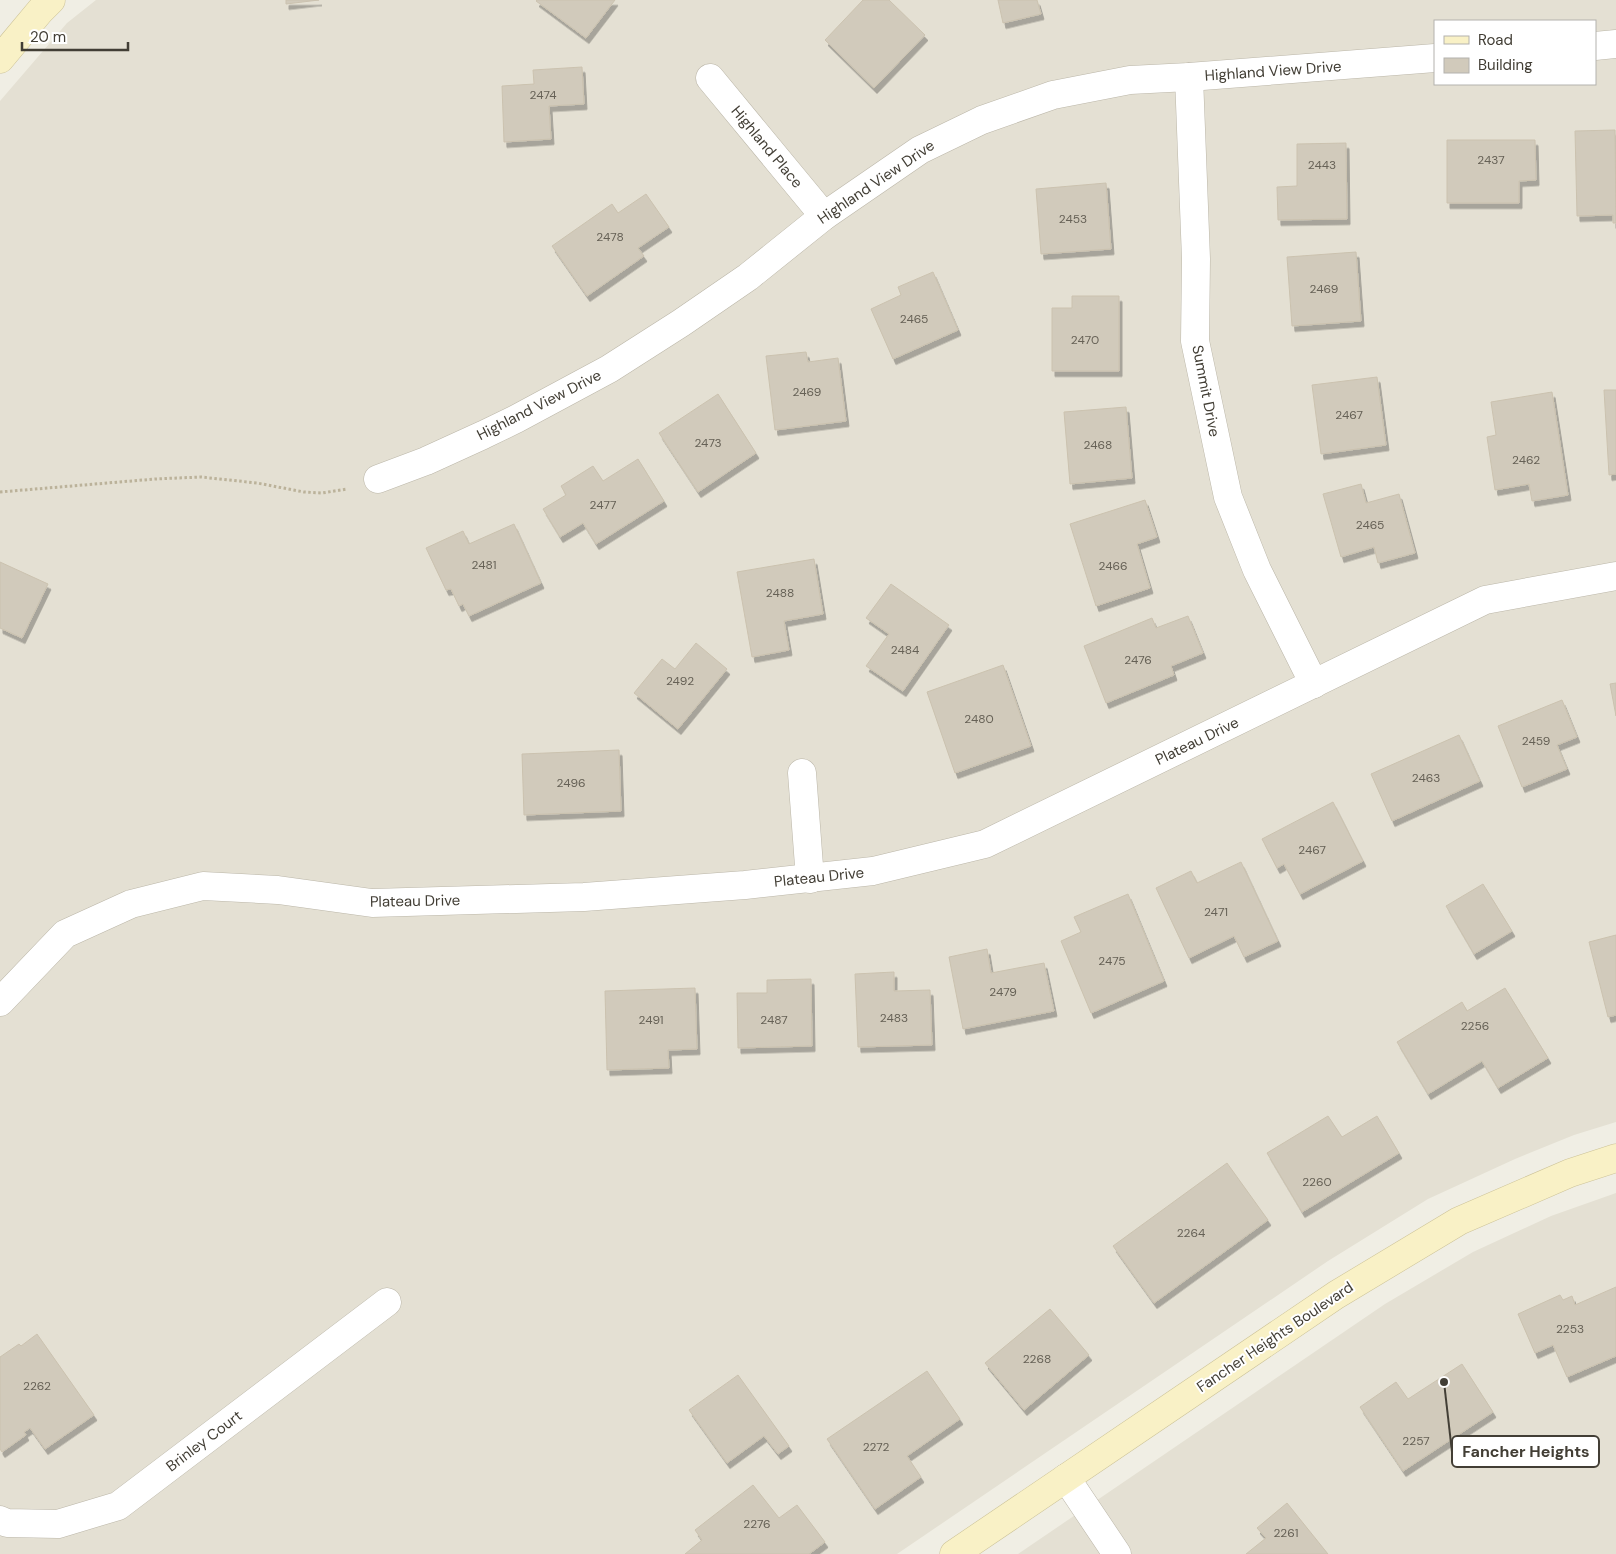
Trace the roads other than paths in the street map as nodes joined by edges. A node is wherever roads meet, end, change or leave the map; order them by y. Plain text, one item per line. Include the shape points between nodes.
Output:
1 (51, 0) edge
2 (1616, 44) edge
3 (1596, 46) edge
4 (1434, 58) edge
5 (0, 59) edge
6 (1189, 77) junction
7 (710, 78) dead end
8 (824, 216) junction
9 (378, 478) road end
10 (1616, 576) edge
11 (1314, 684) junction
12 (802, 773) dead end
13 (810, 879) junction
14 (0, 1002) edge
15 (1616, 1158) edge
16 (387, 1302) dead end
17 (1066, 1478) junction
18 (0, 1520) edge
19 (954, 1554) edge
20 (1117, 1554) edge

1 - 5 street
2 - 3 street
4 - 6 street, Highland View Drive
6 - 8 street, Highland View Drive via 1130,80 1053,95 982,120 920,150
6 - 11 street, Summit Drive via 1196,259 1195,341 1228,497 1257,570
7 - 8 street, Highland Place
8 - 9 street, Highland View Drive via 748,277 609,369 483,435
10 - 11 street, Plateau Drive via 1485,600
11 - 13 street, Plateau Drive via 985,844 873,871
12 - 13 street
13 - 14 street, Plateau Drive via 584,897 372,903 278,890 203,886 131,904 65,934
15 - 17 street, Fancher Heights Boulevard via 1570,1173 1459,1221 1336,1295
16 - 18 street, Brinley Court via 118,1506 58,1524 7,1523
17 - 19 street, Fancher Heights Boulevard
17 - 20 street

